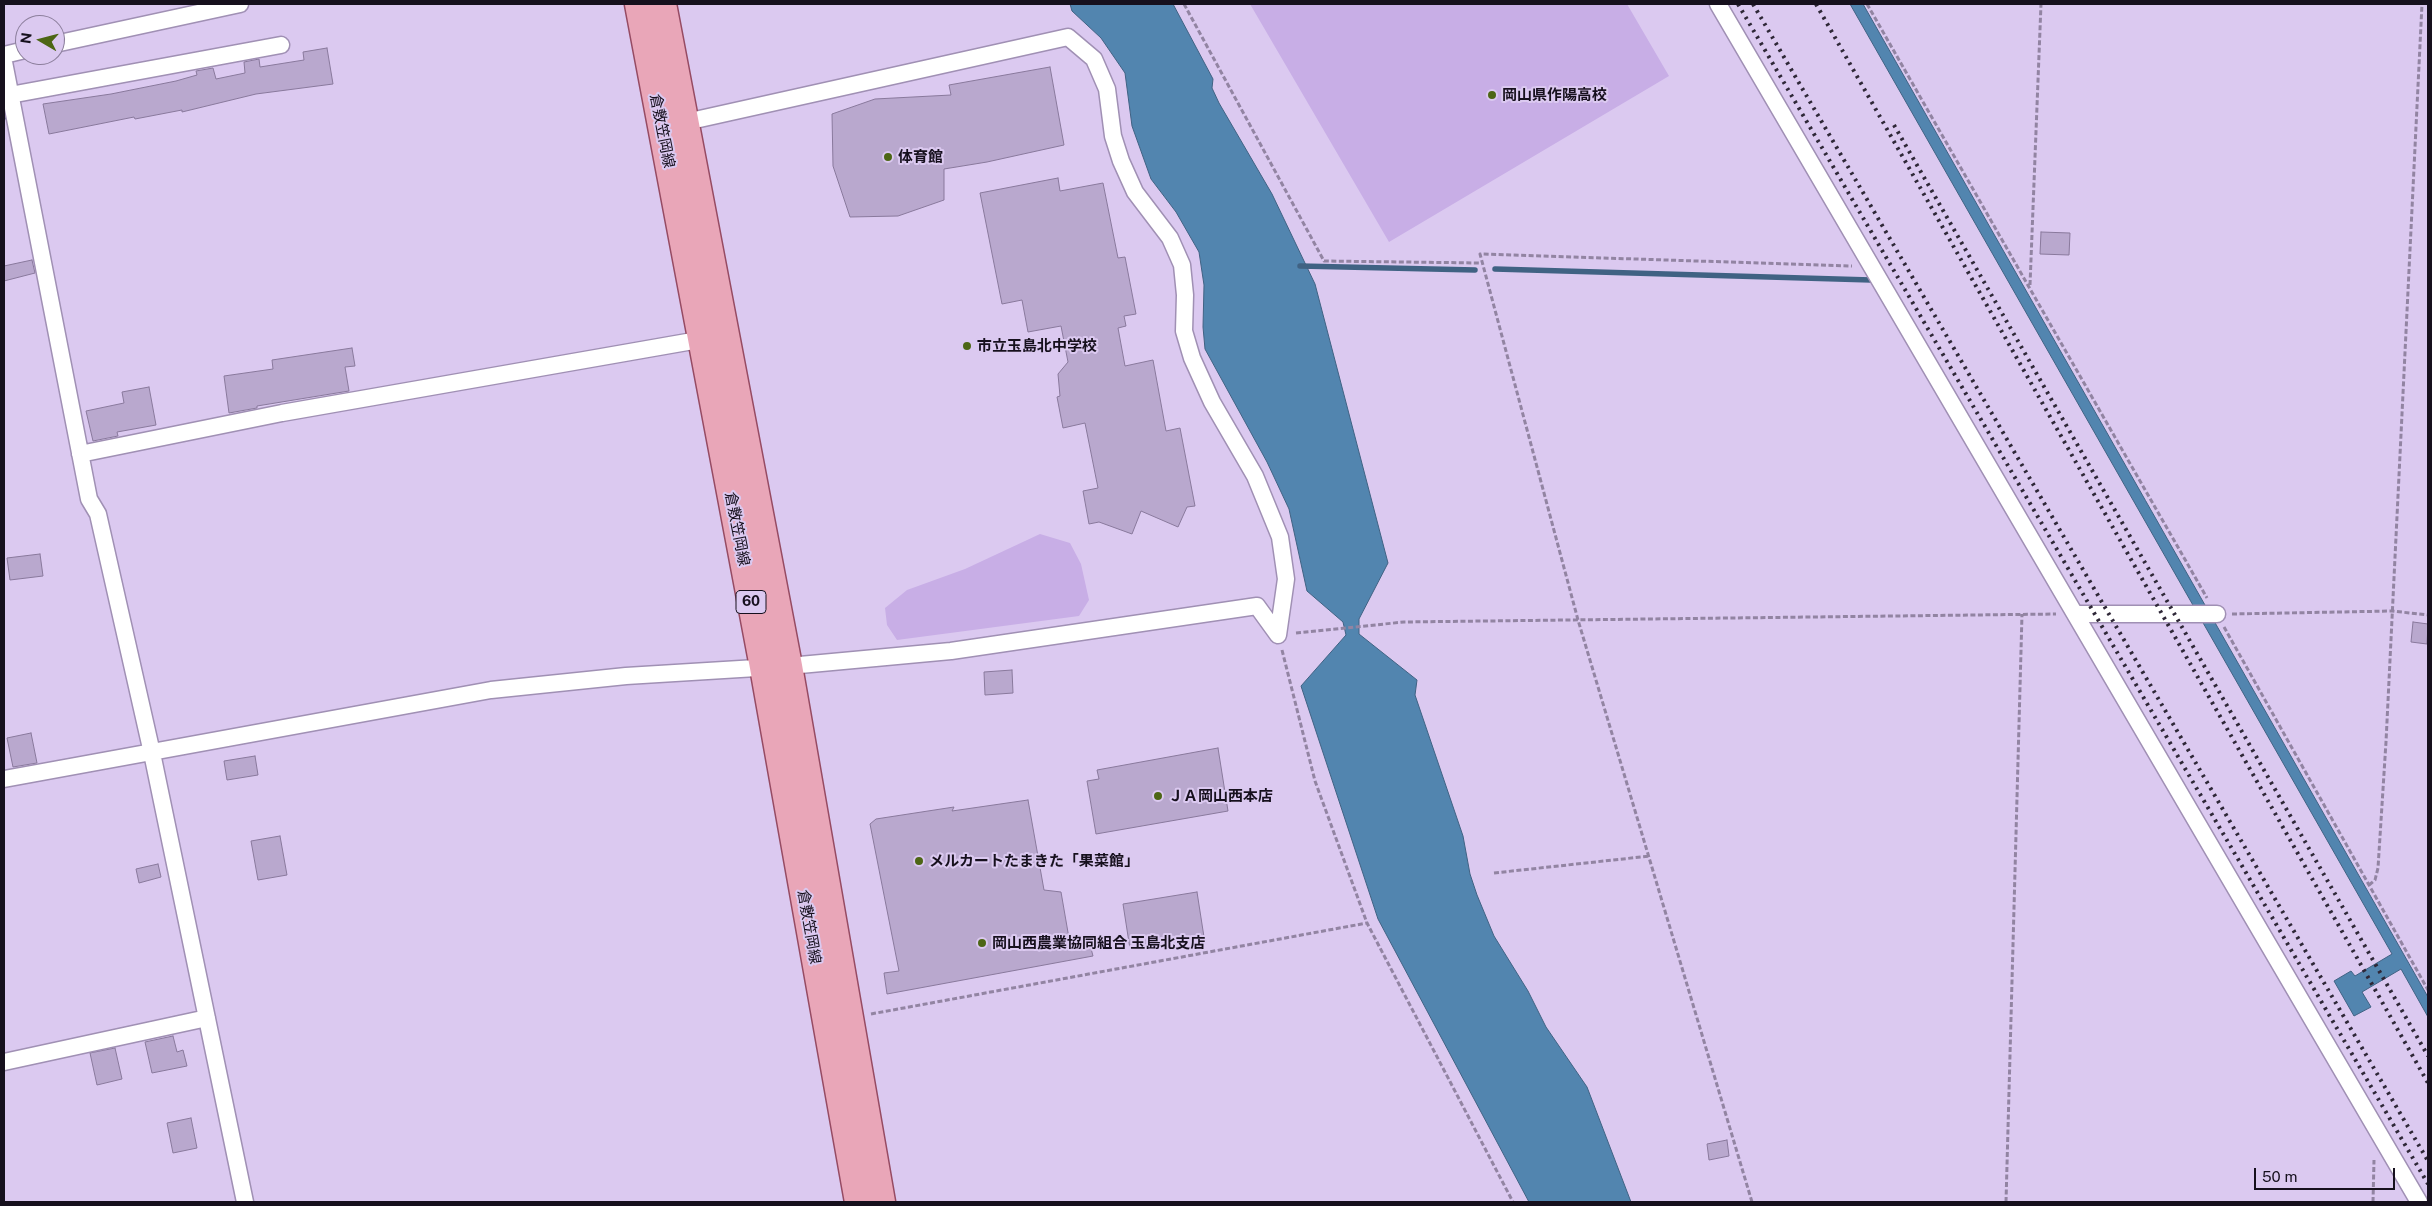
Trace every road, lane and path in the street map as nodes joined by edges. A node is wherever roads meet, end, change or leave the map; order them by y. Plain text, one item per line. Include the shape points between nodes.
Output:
1 (240, 4) edge
2 (638, 4) edge
3 (663, 4) edge
4 (1184, 4) edge
5 (1718, 4) edge
6 (1868, 4) edge
7 (2041, 4) edge
8 (2422, 4) edge
9 (65, 42) edge
10 (281, 44) dead end
11 (4, 62) edge
12 (10, 95) junction
13 (660, 120) junction
14 (686, 122) junction
15 (1481, 263) junction
16 (1872, 266) junction
17 (2030, 286) junction
18 (714, 337) junction
19 (80, 454) junction
20 (2392, 611) junction
21 (2022, 614) junction
22 (2075, 614) junction
23 (2208, 614) junction
24 (2428, 615) edge
25 (1578, 620) junction
26 (1278, 635) junction
27 (789, 666) junction
28 (763, 667) junction
29 (152, 753) junction
30 (4, 779) edge
31 (1650, 856) junction
32 (1494, 873) dead end
33 (2369, 885) junction
34 (1368, 923) junction
35 (2428, 990) edge
36 (207, 1018) junction
37 (850, 1018) junction
38 (4, 1062) edge
39 (2375, 1126) junction
40 (245, 1202) edge
41 (858, 1202) edge
42 (882, 1202) edge
43 (1513, 1202) edge
44 (1752, 1202) edge
45 (2006, 1202) edge
46 (2372, 1202) edge
47 (2419, 1202) edge

1 - 9 street
2 - 13 main road, 倉敷笠岡線 / 60
3 - 14 main road, 倉敷笠岡線 / 60
4 - 15 path via 1324,261
5 - 16 street
6 - 17 path
7 - 17 path
8 - 20 path
10 - 12 street
11 - 12 street
12 - 19 street
13 - 14 street
13 - 18 main road, 倉敷笠岡線 / 60
14 - 18 main road, 倉敷笠岡線 / 60
14 - 26 street via 1068,37 1094,59 1107,89 1113,136 1135,192 1170,238 1182,265 1184,331 1192,358 1212,402 1255,476 1280,536 1286,579
15 - 16 path via 1480,254
15 - 25 path
16 - 22 street
17 - 23 path
18 - 19 street via 282,413
18 - 27 main road, 倉敷笠岡線 / 60
18 - 28 main road, 倉敷笠岡線 / 60
19 - 29 street via 90,499 98,514
20 - 23 path
20 - 24 path
20 - 33 path via 2378,868 2375,880
21 - 22 path
21 - 25 path
21 - 45 path
22 - 23 street
22 - 39 street
23 - 33 path
25 - 26 path via 1404,622
25 - 31 path
26 - 27 street via 1257,606 951,651
26 - 34 path via 1315,781
27 - 28 street
27 - 37 main road, 倉敷笠岡線 / 60
28 - 29 street via 626,676 491,690
28 - 41 main road, 倉敷笠岡線 / 60
29 - 30 street
29 - 36 street
31 - 32 path
31 - 44 path
33 - 35 path
34 - 37 path
34 - 43 path
36 - 38 street
36 - 40 street
37 - 42 main road, 倉敷笠岡線 / 60
39 - 46 path
39 - 47 street

